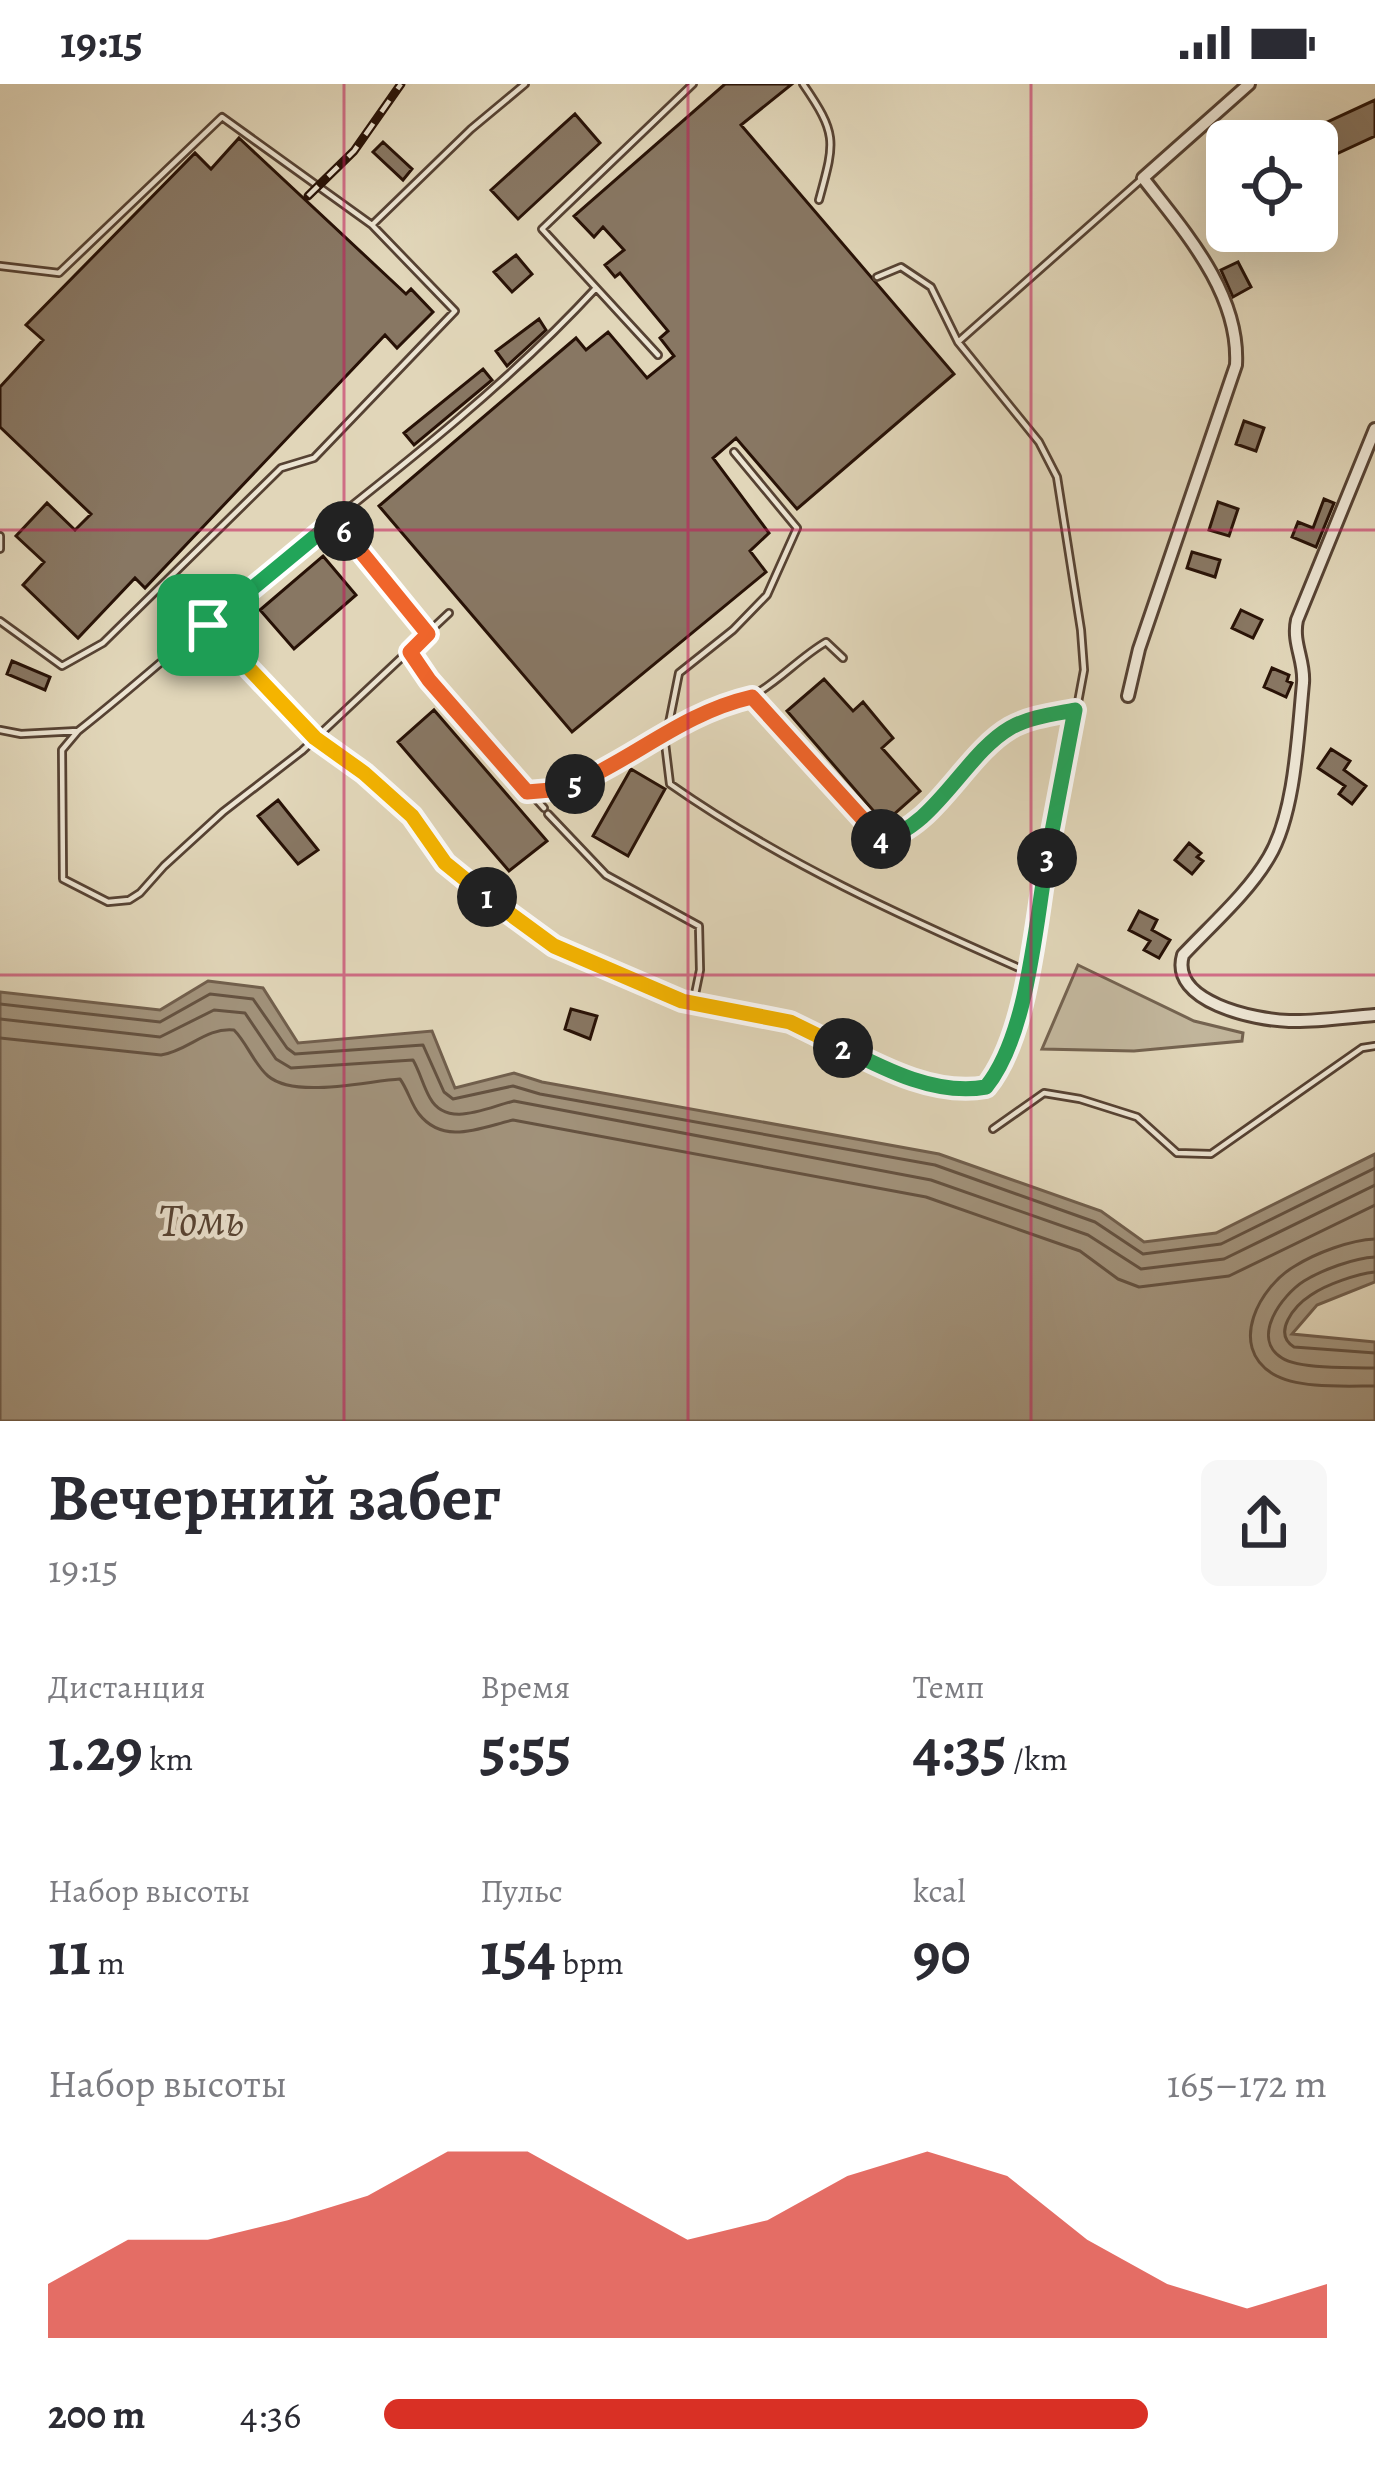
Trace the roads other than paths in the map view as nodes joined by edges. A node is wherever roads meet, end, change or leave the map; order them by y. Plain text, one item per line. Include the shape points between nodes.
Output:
1 (525, 84) edge
2 (693, 84) edge
3 (802, 84) edge
4 (1249, 84) edge
5 (1143, 178) junction
6 (819, 200) dead end
7 (372, 225) junction
8 (0, 266) edge
9 (878, 278) dead end
10 (596, 288) junction
11 (958, 342) junction
12 (658, 355) dead end
13 (1375, 429) edge
14 (734, 452) dead end
15 (335, 520) junction
16 (0, 536) edge
17 (0, 549) edge
18 (449, 614) dead end
19 (0, 621) edge
20 (208, 625) junction
21 (428, 634) junction
22 (410, 652) junction
23 (843, 658) dead end
24 (1128, 696) dead end
25 (752, 697) junction
26 (1075, 710) junction
27 (0, 730) edge
28 (77, 731) junction
29 (667, 733) junction
30 (315, 738) junction
31 (527, 792) junction
32 (1026, 971) junction
33 (693, 1004) junction
34 (1375, 1015) edge
35 (1375, 1046) edge
36 (993, 1129) dead end

1 - 7 lane
2 - 10 lane via 542,229
3 - 6 lane via 832,132
4 - 5 street
5 - 11 lane
5 - 24 street via 1201,253 1237,345
7 - 8 lane via 222,117 58,273
7 - 19 lane via 455,311 314,458 281,468 103,643 62,666
9 - 11 lane via 901,267 931,287
10 - 12 lane
10 - 15 lane via 545,344
11 - 26 lane via 1058,477 1082,630
13 - 34 street via 1297,620 1304,676 1278,836 1180,966 1194,993 1261,1018
14 - 29 lane via 797,528 766,595 679,673
15 - 20 lane
15 - 21 lane
16 - 17 lane
18 - 21 lane
20 - 28 lane
20 - 30 lane
21 - 22 lane
22 - 30 lane
22 - 31 lane
23 - 25 lane via 826,642
25 - 26 lane via 883,840 903,832 1010,728
25 - 29 lane via 711,706
26 - 32 lane
27 - 28 lane
28 - 30 lane via 62,750 63,879 108,902 140,892
29 - 31 lane via 563,789
29 - 32 lane via 670,784 733,828
30 - 33 lane via 412,816 445,863 554,946
31 - 33 lane via 606,875 699,926
32 - 33 lane via 1002,1066 986,1087 968,1090 915,1081 790,1022
35 - 36 lane via 1210,1154 1177,1153 1137,1117 1044,1093

